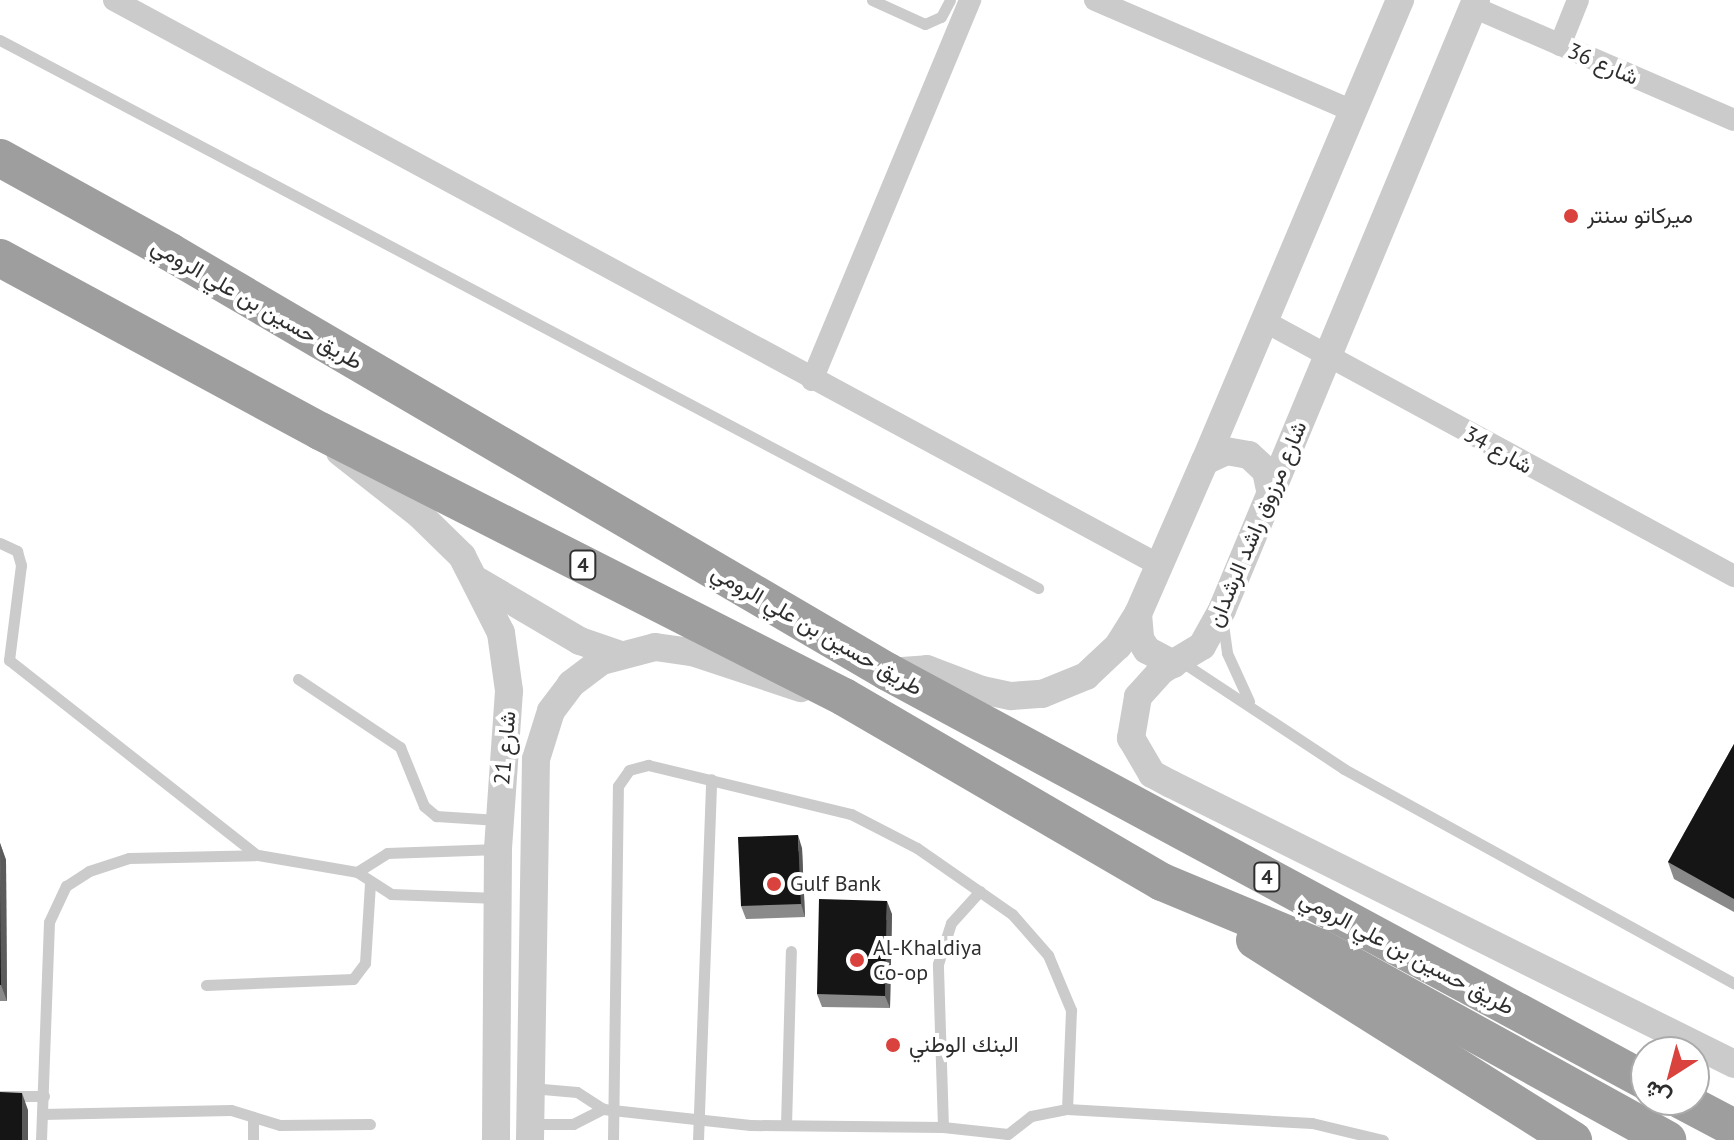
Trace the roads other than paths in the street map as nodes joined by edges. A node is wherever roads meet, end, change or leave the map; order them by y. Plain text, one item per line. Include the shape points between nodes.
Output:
1 (114, 0) edge
2 (872, 0) edge
3 (950, 0) edge
4 (970, 0) edge
5 (1095, 0) edge
6 (1400, 0) edge
7 (1578, 0) edge
8 (1474, 4) edge
9 (0, 40) edge
10 (1560, 45) junction
11 (1353, 111) junction
12 (1734, 120) edge
13 (0, 158) edge
14 (0, 258) edge
15 (1264, 321) junction
16 (1329, 356) junction
17 (812, 380) junction
18 (320, 431) junction
19 (1205, 461) junction
20 (1271, 494) junction
21 (0, 543) edge
22 (1159, 565) junction
23 (1734, 576) edge
24 (478, 580) junction
25 (1038, 588) dead end
26 (1222, 610) junction
27 (1138, 614) junction
28 (618, 654) junction
29 (1177, 662) junction
30 (888, 672) junction
31 (298, 679) dead end
32 (844, 697) junction
33 (1256, 711) junction
34 (536, 776) junction
35 (502, 778) junction
36 (711, 779) junction
37 (499, 820) junction
38 (498, 849) junction
39 (258, 855) junction
40 (357, 872) junction
41 (1162, 882) junction
42 (370, 883) junction
43 (980, 891) junction
44 (497, 898) junction
45 (791, 951) dead end
46 (1734, 983) edge
47 (206, 985) dead end
48 (1516, 1012) junction
49 (1630, 1061) edge
50 (1734, 1064) edge
51 (1630, 1073) edge
52 (531, 1088) junction
53 (1710, 1095) edge
54 (0, 1096) edge
55 (44, 1096) junction
56 (1734, 1106) edge
57 (1067, 1109) junction
58 (608, 1110) junction
59 (42, 1114) junction
60 (1710, 1115) edge
61 (253, 1117) junction
62 (699, 1121) junction
63 (370, 1124) dead end
64 (750, 1125) junction
65 (786, 1125) junction
66 (943, 1127) junction
67 (1734, 1128) edge
68 (530, 1132) edge
69 (1008, 1137) edge
70 (41, 1140) edge
71 (253, 1140) edge
72 (496, 1140) edge
73 (613, 1140) edge
74 (698, 1140) edge
75 (750, 1140) edge
76 (1383, 1140) edge
77 (1573, 1140) edge
78 (1667, 1140) edge

1 - 17 street
2 - 3 lane via 925,24 941,17
4 - 17 street
5 - 11 street
6 - 11 street
7 - 10 street
8 - 10 street, شارع 36
8 - 16 street, شارع مرزوق راشد الرشدان
9 - 25 lane
10 - 12 street, شارع 36
11 - 15 street
13 - 30 highway, طريق حسين بن علي الرومي / 4
14 - 18 highway, طريق حسين بن علي الرومي / 4
15 - 16 street, شارع 34
15 - 19 street
16 - 20 street, شارع مرزوق راشد الرشدان
16 - 23 street, شارع 34
17 - 22 street
18 - 24 street, شارع 21 via 442,534
18 - 32 highway, طريق حسين بن علي الرومي / 4
19 - 20 street via 1226,451 1249,455 1266,471
19 - 22 street
20 - 26 street, شارع مرزوق راشد الرشدان
21 - 39 lane via 17,551 21,565 9,660
22 - 27 street
24 - 28 street via 580,641
24 - 35 street, شارع 21 via 506,662 508,721
26 - 29 street, شارع مرزوق راشد الرشدان via 1202,646
26 - 33 lane via 1234,674
27 - 29 street via 1140,639 1147,650
27 - 30 street via 1103,662 1067,686 1042,694 982,690 927,669
28 - 32 street, شارع 21 via 673,648
28 - 34 street, شارع 21 via 571,684 551,711 539,743
29 - 33 lane
29 - 50 street, شارع مرزوق راشد الرشدان via 1145,689 1131,717 1139,757 1152,774
30 - 48 highway, طريق حسين بن علي الرومي / 4
31 - 37 lane via 400,747 424,806 436,816
32 - 41 highway, طريق حسين بن علي الرومي / 4
33 - 46 lane via 1344,769
34 - 35 street via 518,765
34 - 52 street, شارع 21
35 - 37 street, شارع 21
36 - 43 lane via 851,814 917,848
36 - 58 lane via 648,765 629,770 618,786
36 - 62 lane
37 - 38 street, شارع 21
38 - 40 lane via 387,853
38 - 44 street, شارع 21
39 - 40 lane
39 - 55 lane via 129,858 97,867 66,886 49,922
40 - 42 lane
41 - 77 highway
41 - 78 highway, طريق حسين بن علي الرومي / 4 via 1318,947
42 - 44 lane via 391,894
42 - 47 lane via 365,963 353,979
43 - 57 lane via 1037,938 1066,991 1072,1031
43 - 66 lane via 951,923 938,964
44 - 72 street, شارع 21
45 - 65 lane
48 - 49 highway
48 - 51 highway, طريق حسين بن علي الرومي / 4
52 - 58 lane via 577,1092
52 - 68 street, شارع 21
53 - 56 highway
54 - 55 lane
55 - 59 lane
57 - 69 lane via 1031,1116
57 - 76 lane via 1312,1123
58 - 62 lane
58 - 68 lane
58 - 73 lane
59 - 61 lane via 231,1110
59 - 70 lane
60 - 67 highway
61 - 63 lane via 280,1125
61 - 71 lane
62 - 64 lane
62 - 74 lane
64 - 65 lane
64 - 75 lane
65 - 66 lane
66 - 69 lane

